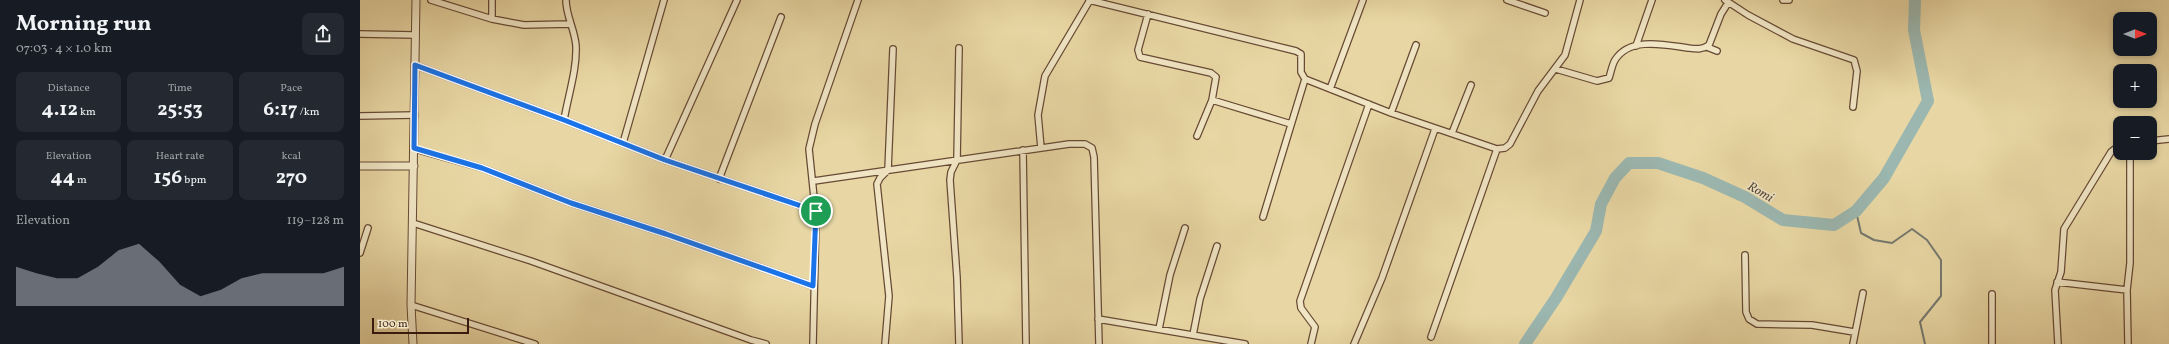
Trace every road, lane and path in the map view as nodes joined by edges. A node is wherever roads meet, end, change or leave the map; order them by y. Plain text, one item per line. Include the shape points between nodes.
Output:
1 (416, 0) edge
2 (431, 0) edge
3 (492, 0) edge
4 (566, 0) edge
5 (664, 0) edge
6 (737, 0) edge
7 (858, 0) edge
8 (1090, 0) edge
9 (1363, 0) edge
10 (1507, 0) edge
11 (1580, 0) edge
12 (1652, 0) edge
13 (1783, 0) edge
14 (1789, 0) edge
15 (1726, 1) edge
16 (1546, 13) dead end
17 (1148, 14) junction
18 (781, 17) dead end
19 (492, 19) junction
20 (569, 24) junction
21 (360, 34) edge
22 (415, 35) junction
23 (1416, 46) dead end
24 (1636, 46) junction
25 (1707, 47) junction
26 (959, 48) dead end
27 (892, 49) dead end
28 (1717, 51) dead end
29 (415, 65) junction
30 (1556, 69) junction
31 (1305, 79) junction
32 (1471, 85) dead end
33 (1330, 89) junction
34 (1212, 100) junction
35 (1370, 104) junction
36 (1853, 107) dead end
37 (1391, 113) junction
38 (415, 115) junction
39 (360, 116) edge
40 (564, 120) junction
41 (1290, 124) junction
42 (1432, 129) junction
43 (1452, 133) junction
44 (1198, 136) dead end
45 (2169, 139) edge
46 (2157, 140) edge
47 (623, 143) junction
48 (414, 148) junction
49 (1041, 148) junction
50 (1497, 149) junction
51 (1023, 150) junction
52 (2113, 150) edge
53 (665, 160) junction
54 (957, 160) junction
55 (2130, 160) edge
56 (360, 166) edge
57 (414, 166) junction
58 (888, 170) junction
59 (719, 178) junction
60 (814, 181) junction
61 (816, 211) junction
62 (1263, 217) dead end
63 (413, 223) junction
64 (368, 228) dead end
65 (1185, 228) dead end
66 (1217, 246) dead end
67 (360, 253) edge
68 (1745, 255) dead end
69 (2057, 282) junction
70 (813, 286) junction
71 (2127, 290) junction
72 (1863, 294) dead end
73 (1992, 294) dead end
74 (410, 305) junction
75 (1098, 319) junction
76 (1159, 329) junction
77 (1854, 332) junction
78 (1193, 335) junction
79 (1431, 337) dead end
80 (413, 344) edge
81 (535, 344) edge
82 (766, 344) edge
83 (813, 344) edge
84 (885, 344) edge
85 (959, 344) edge
86 (1026, 344) edge
87 (1099, 344) edge
88 (1245, 344) edge
89 (1311, 344) edge
90 (1354, 344) edge
91 (1853, 344) edge
92 (1992, 344) edge
93 (2058, 344) edge
94 (2128, 344) edge

1 - 22 street
2 - 19 street
3 - 19 street
4 - 20 street
5 - 47 street
6 - 53 street
7 - 60 street via 815,124 809,149
8 - 17 street
8 - 49 street via 1045,76 1038,115
9 - 33 street
10 - 16 street
11 - 30 street via 1565,55
12 - 24 street
13 - 14 street
15 - 25 street
15 - 36 street via 1793,39 1854,60 1857,71
17 - 31 street via 1296,51 1301,54 1301,72
17 - 34 street via 1138,50 1140,57 1214,75 1216,77
18 - 59 street
19 - 20 street via 524,25
20 - 40 street via 576,45
21 - 22 street
22 - 29 street
23 - 37 street
24 - 25 street via 1647,43 1701,50
24 - 30 street via 1621,53 1609,78 1604,80 1597,81
25 - 28 street
26 - 54 street
27 - 58 street
29 - 38 street
29 - 40 street
30 - 50 street via 1538,91 1510,144
31 - 33 street
31 - 41 street
32 - 43 street
33 - 35 street
34 - 41 street
34 - 44 street
35 - 37 street
35 - 89 street via 1300,301 1301,308 1315,327
37 - 42 street
38 - 39 street
38 - 48 street
40 - 47 street
41 - 62 street
42 - 43 street
42 - 90 street via 1382,278
43 - 50 street
45 - 46 street
47 - 53 street
48 - 57 street
48 - 70 street via 482,168 571,203
49 - 51 street
49 - 75 street via 1069,144 1085,144 1092,148
50 - 79 street
51 - 54 street
51 - 86 street
52 - 69 street via 2066,223 2061,272
53 - 59 street
54 - 58 street
54 - 85 street via 950,180 958,278
55 - 71 street via 2130,262
56 - 57 street
57 - 63 street
58 - 60 street
58 - 84 street via 878,184 889,296
59 - 61 street
60 - 61 street
61 - 70 street
63 - 74 street
63 - 82 street via 531,261 743,338
64 - 67 street
65 - 76 street via 1170,275
66 - 78 street via 1200,299
68 - 77 street via 1746,312 1749,320 1766,326 1812,325
69 - 71 street
69 - 93 street via 2054,301
70 - 83 street
71 - 94 street
72 - 77 street
73 - 92 street
74 - 80 street
74 - 81 street
75 - 76 street
75 - 87 street
76 - 78 street
77 - 91 street
78 - 88 street

